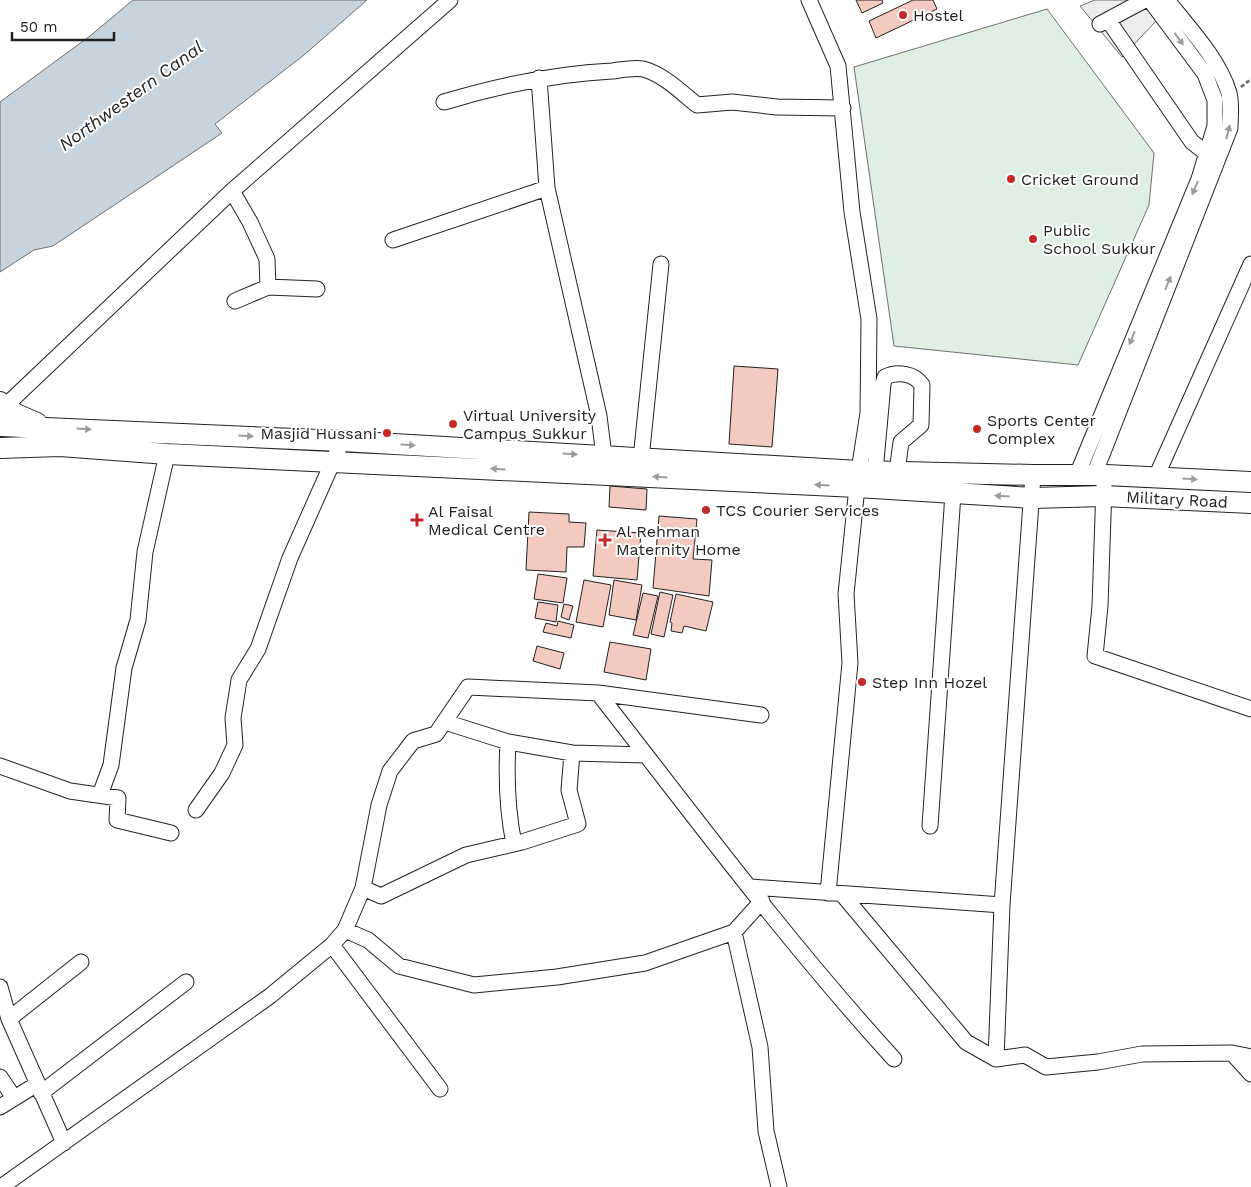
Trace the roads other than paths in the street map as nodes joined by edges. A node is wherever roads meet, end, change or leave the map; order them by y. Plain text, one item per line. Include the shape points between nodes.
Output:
1 (450, 0) edge
2 (809, 0) edge
3 (1145, 0) edge
4 (1150, 0) edge
5 (1167, 0) edge
6 (539, 78) junction
7 (1222, 98) junction
8 (444, 102) dead end
9 (843, 108) junction
10 (1212, 158) junction
11 (547, 188) junction
12 (232, 191) junction
13 (393, 240) dead end
14 (661, 264) dead end
15 (1251, 264) edge
16 (268, 287) junction
17 (318, 289) dead end
18 (235, 301) dead end
19 (2, 406) edge
20 (0, 426) edge
21 (48, 427) junction
22 (342, 441) junction
23 (0, 448) edge
24 (167, 454) junction
25 (604, 456) junction
26 (641, 459) junction
27 (333, 461) junction
28 (897, 472) junction
29 (1033, 475) junction
30 (1092, 475) junction
31 (864, 476) junction
32 (1156, 477) junction
33 (1251, 482) edge
34 (953, 494) junction
35 (1103, 496) junction
36 (1032, 498) junction
37 (1251, 503) edge
38 (598, 693) junction
39 (1251, 709) edge
40 (761, 715) dead end
41 (445, 722) junction
42 (508, 742) junction
43 (572, 753) junction
44 (646, 755) junction
45 (0, 766) edge
46 (100, 795) junction
47 (196, 810) dead end
48 (930, 826) dead end
49 (172, 833) dead end
50 (514, 844) junction
51 (751, 887) junction
52 (363, 888) junction
53 (835, 893) junction
54 (762, 900) junction
55 (1002, 906) junction
56 (345, 930) junction
57 (734, 932) junction
58 (332, 945) junction
59 (81, 962) dead end
60 (186, 982) dead end
61 (0, 986) edge
62 (9, 1019) junction
63 (1232, 1053) junction
64 (1251, 1057) edge
65 (894, 1058) dead end
66 (996, 1059) junction
67 (1251, 1074) edge
68 (0, 1077) edge
69 (39, 1088) junction
70 (440, 1089) dead end
71 (14, 1098) junction
72 (0, 1106) edge
73 (64, 1143) junction
74 (1, 1187) edge
75 (779, 1187) edge

1 - 12 street
2 - 9 street via 838,66
3 - 10 street via 1104,22 1192,142
4 -> 7 street
5 - 7 street via 1216,66
6 - 8 street via 492,87
6 - 9 street via 642,68 664,79 697,105 732,102 777,107
6 - 11 street
7 - 10 street via 1230,128
9 - 31 street via 852,212 869,319
10 - 30 street via 1110,411
11 - 13 street
11 - 25 street via 599,416
12 - 16 street via 267,259
12 - 19 street
14 - 26 street
15 - 32 street
16 - 17 street
16 - 18 street
19 - 21 main road via 31,422
20 - 21 main road
21 -> 22 main road
22 -> 25 main road
22 - 27 street
23 - 24 main road via 60,446
24 - 27 main road
24 - 46 street via 145,552 138,620 124,668 111,765
25 - 26 main road
26 - 31 main road
31 -> 27 main road
27 - 47 street via 290,558 258,649 239,680 233,718 235,745 222,774
28 - 29 main road, Military Road
28 - 31 main road, Military Road
28 - 31 street via 901,442 922,425 922,385 911,375 891,374 882,384
29 - 30 main road, Military Road
29 - 36 street
30 - 32 main road, Military Road
30 - 35 street
31 - 34 main road, Military Road
31 - 53 street via 846,594 850,663
32 -> 33 main road, Military Road
36 -> 34 main road, Military Road
34 - 48 street
35 - 36 main road, Military Road
35 - 37 main road, Military Road
35 - 39 street via 1104,538 1095,656
36 - 55 street
38 - 40 street
38 - 41 street via 468,687
38 - 44 street
41 - 42 street
41 - 52 street via 436,734 413,741 390,771 379,805
42 - 43 street
42 - 50 street via 507,810
43 - 44 street
43 - 50 street via 569,790 578,824
44 - 51 street
45 - 46 street via 70,791
46 - 49 street via 118,798 117,820
50 - 52 street via 466,855 381,896
51 - 53 street
51 - 54 street
52 - 56 street
53 - 55 street
53 - 66 street via 966,1042
54 - 57 street
54 - 65 street
55 - 66 street
56 - 57 street via 368,940 399,966 474,985 557,977 644,963
56 - 58 street
57 - 75 street via 760,1047 766,1131
58 - 70 street
58 - 73 street via 270,996
59 - 62 street
60 - 69 street
61 - 62 street
62 - 69 street
63 - 64 street
63 - 66 street via 1142,1054 1046,1067 1025,1055
63 - 67 street
68 - 71 street
69 - 71 street
69 - 73 street
71 - 72 street
73 - 74 street

